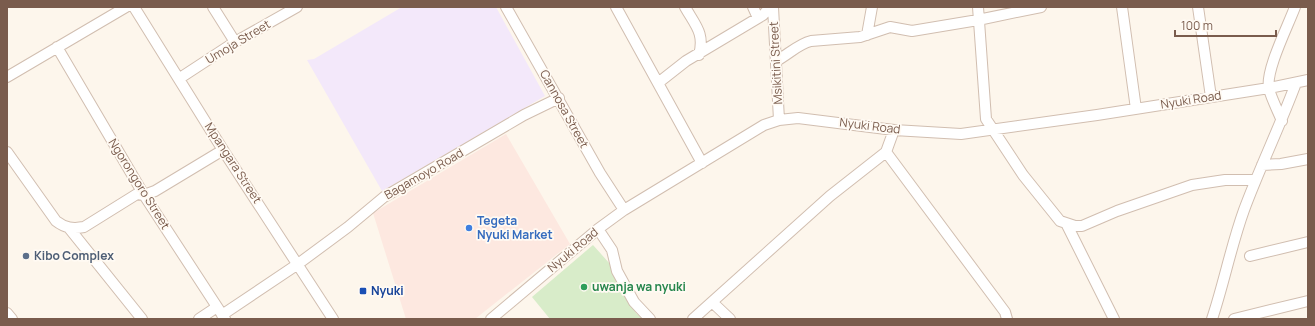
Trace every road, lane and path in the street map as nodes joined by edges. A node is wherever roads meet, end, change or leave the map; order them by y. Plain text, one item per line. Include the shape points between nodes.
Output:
1 (126, 7) edge
2 (134, 7) edge
3 (213, 7) edge
4 (298, 7) edge
5 (506, 7) edge
6 (616, 7) edge
7 (685, 7) edge
8 (753, 7) edge
9 (772, 7) edge
10 (872, 7) edge
11 (978, 7) edge
12 (1041, 7) edge
13 (1122, 7) edge
14 (1198, 7) edge
15 (1295, 7) edge
16 (758, 18) junction
17 (978, 20) junction
18 (867, 35) junction
19 (235, 42) junction
20 (57, 47) junction
21 (699, 55) junction
22 (776, 61) junction
23 (7, 77) edge
24 (180, 78) junction
25 (1308, 80) edge
26 (1296, 82) junction
27 (658, 83) junction
28 (1269, 88) junction
29 (1211, 97) junction
30 (559, 98) junction
31 (1136, 109) junction
32 (779, 120) junction
33 (1282, 121) junction
34 (894, 130) junction
35 (993, 130) junction
36 (223, 150) junction
37 (7, 152) edge
38 (886, 152) junction
39 (1308, 158) edge
40 (702, 163) junction
41 (1262, 165) junction
42 (1256, 180) junction
43 (144, 195) junction
44 (624, 210) junction
45 (1067, 225) junction
46 (69, 228) junction
47 (598, 229) junction
48 (1308, 242) edge
49 (1250, 256) dead end
50 (298, 264) junction
51 (1308, 301) edge
52 (712, 302) junction
53 (7, 313) edge
54 (221, 313) edge
55 (12, 319) edge
56 (142, 319) edge
57 (199, 319) edge
58 (333, 319) edge
59 (491, 319) edge
60 (650, 319) edge
61 (693, 319) edge
62 (730, 319) edge
63 (1007, 319) edge
64 (1114, 319) edge
65 (1212, 319) edge
66 (1234, 319) edge

1 - 20 street
2 - 24 street, Mpangara Street
3 - 19 street
4 - 19 street, Umoja Street
5 - 30 street, Cannosa Street
6 - 27 street
7 - 21 street via 701,35
8 - 16 street
9 - 16 street
9 - 22 street, Msikitini Street
10 - 18 street
11 - 17 street
12 - 17 street
13 - 31 street
14 - 29 street
15 - 28 street via 1274,60
16 - 21 street
17 - 18 street via 912,31 890,27
17 - 35 street via 986,119
18 - 22 street via 805,42
19 - 24 street, Umoja Street
20 - 23 street
20 - 43 street, Ngorongoro Street
21 - 27 street via 686,61
22 - 32 street, Msikitini Street
24 - 36 street, Mpangara Street
25 - 26 street, Nyuki Road
26 - 28 street, Nyuki Road
26 - 33 street
27 - 40 street
28 - 29 street, Nyuki Road
28 - 33 street
29 - 31 street, Nyuki Road
30 - 44 street, Cannosa Street via 600,173
30 - 50 street, Bagamoyo Road via 524,115 384,197
31 - 35 street, Nyuki Road
32 - 34 street, Nyuki Road via 811,118
32 - 40 street, Nyuki Road via 764,126
33 - 41 street
34 - 35 street, Nyuki Road via 961,134
34 - 38 street
35 - 45 street via 1023,175 1055,216
36 - 43 street
36 - 50 street, Mpangara Street
37 - 46 street via 56,221
38 - 52 street via 830,196
38 - 63 street via 1005,312
39 - 41 street
40 - 44 street, Nyuki Road
41 - 42 street
42 - 45 street via 1225,180 1192,185 1082,226
42 - 65 street via 1243,212
43 - 46 street via 137,194 84,227
43 - 54 street, Ngorongoro Street
44 - 47 street, Nyuki Road
45 - 64 street
46 - 56 street
47 - 59 street, Nyuki Road
47 - 60 street via 612,250 617,271 634,302
48 - 49 street
50 - 54 street, Bagamoyo Road
50 - 58 street, Mpangara Street
51 - 66 street
52 - 61 street
52 - 62 street
53 - 55 street
54 - 57 street, Bagamoyo Road

